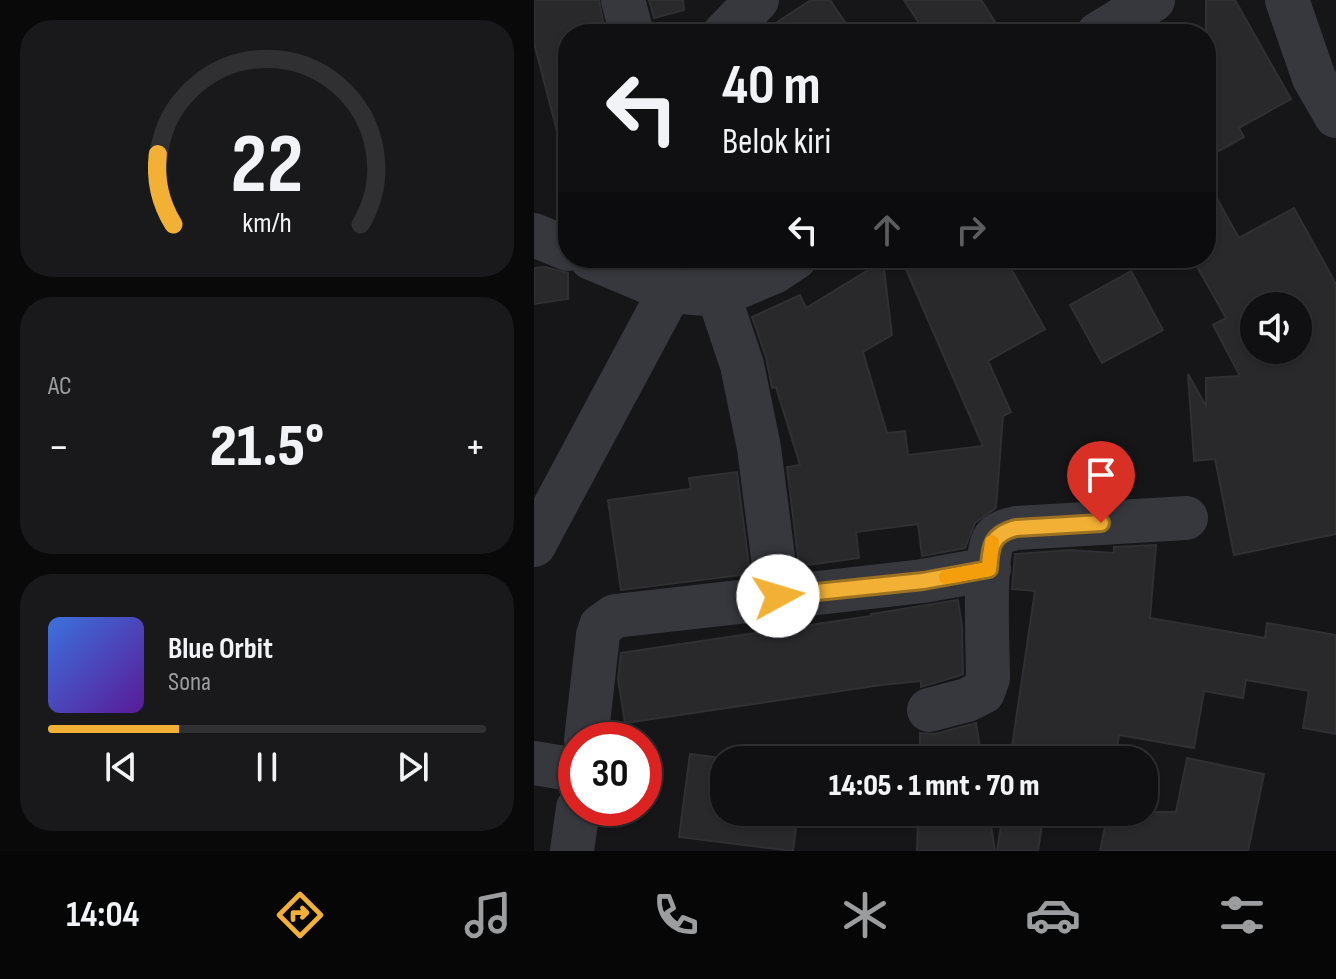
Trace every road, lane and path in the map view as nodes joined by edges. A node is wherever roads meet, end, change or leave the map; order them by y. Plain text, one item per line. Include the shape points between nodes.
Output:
1 (623, 0) edge
2 (757, 0) edge
3 (1153, 0) edge
4 (1287, 0) edge
5 (1098, 21) edge
6 (629, 24) edge
7 (734, 24) edge
8 (1336, 116) edge
9 (534, 235) edge
10 (558, 245) edge
11 (615, 268) edge
12 (780, 268) edge
13 (712, 276) edge
14 (670, 291) junction
15 (1186, 518) dead end
16 (534, 545) edge
17 (989, 569) junction
18 (778, 596) junction
19 (929, 710) dead end
20 (588, 722) edge
21 (534, 763) edge
22 (558, 767) edge
23 (575, 826) edge
24 (572, 851) edge

1 - 6 street
2 - 7 street
3 - 5 street
4 - 8 street via 1314,78
9 - 10 street
11 - 14 street
12 - 13 street
13 - 14 street
13 - 18 street via 742,365 759,448
14 - 16 street
15 - 17 street via 1016,528 995,536
17 - 18 street
17 - 19 street via 988,678 983,692
18 - 20 street via 606,620 598,635
21 - 22 street
23 - 24 street

